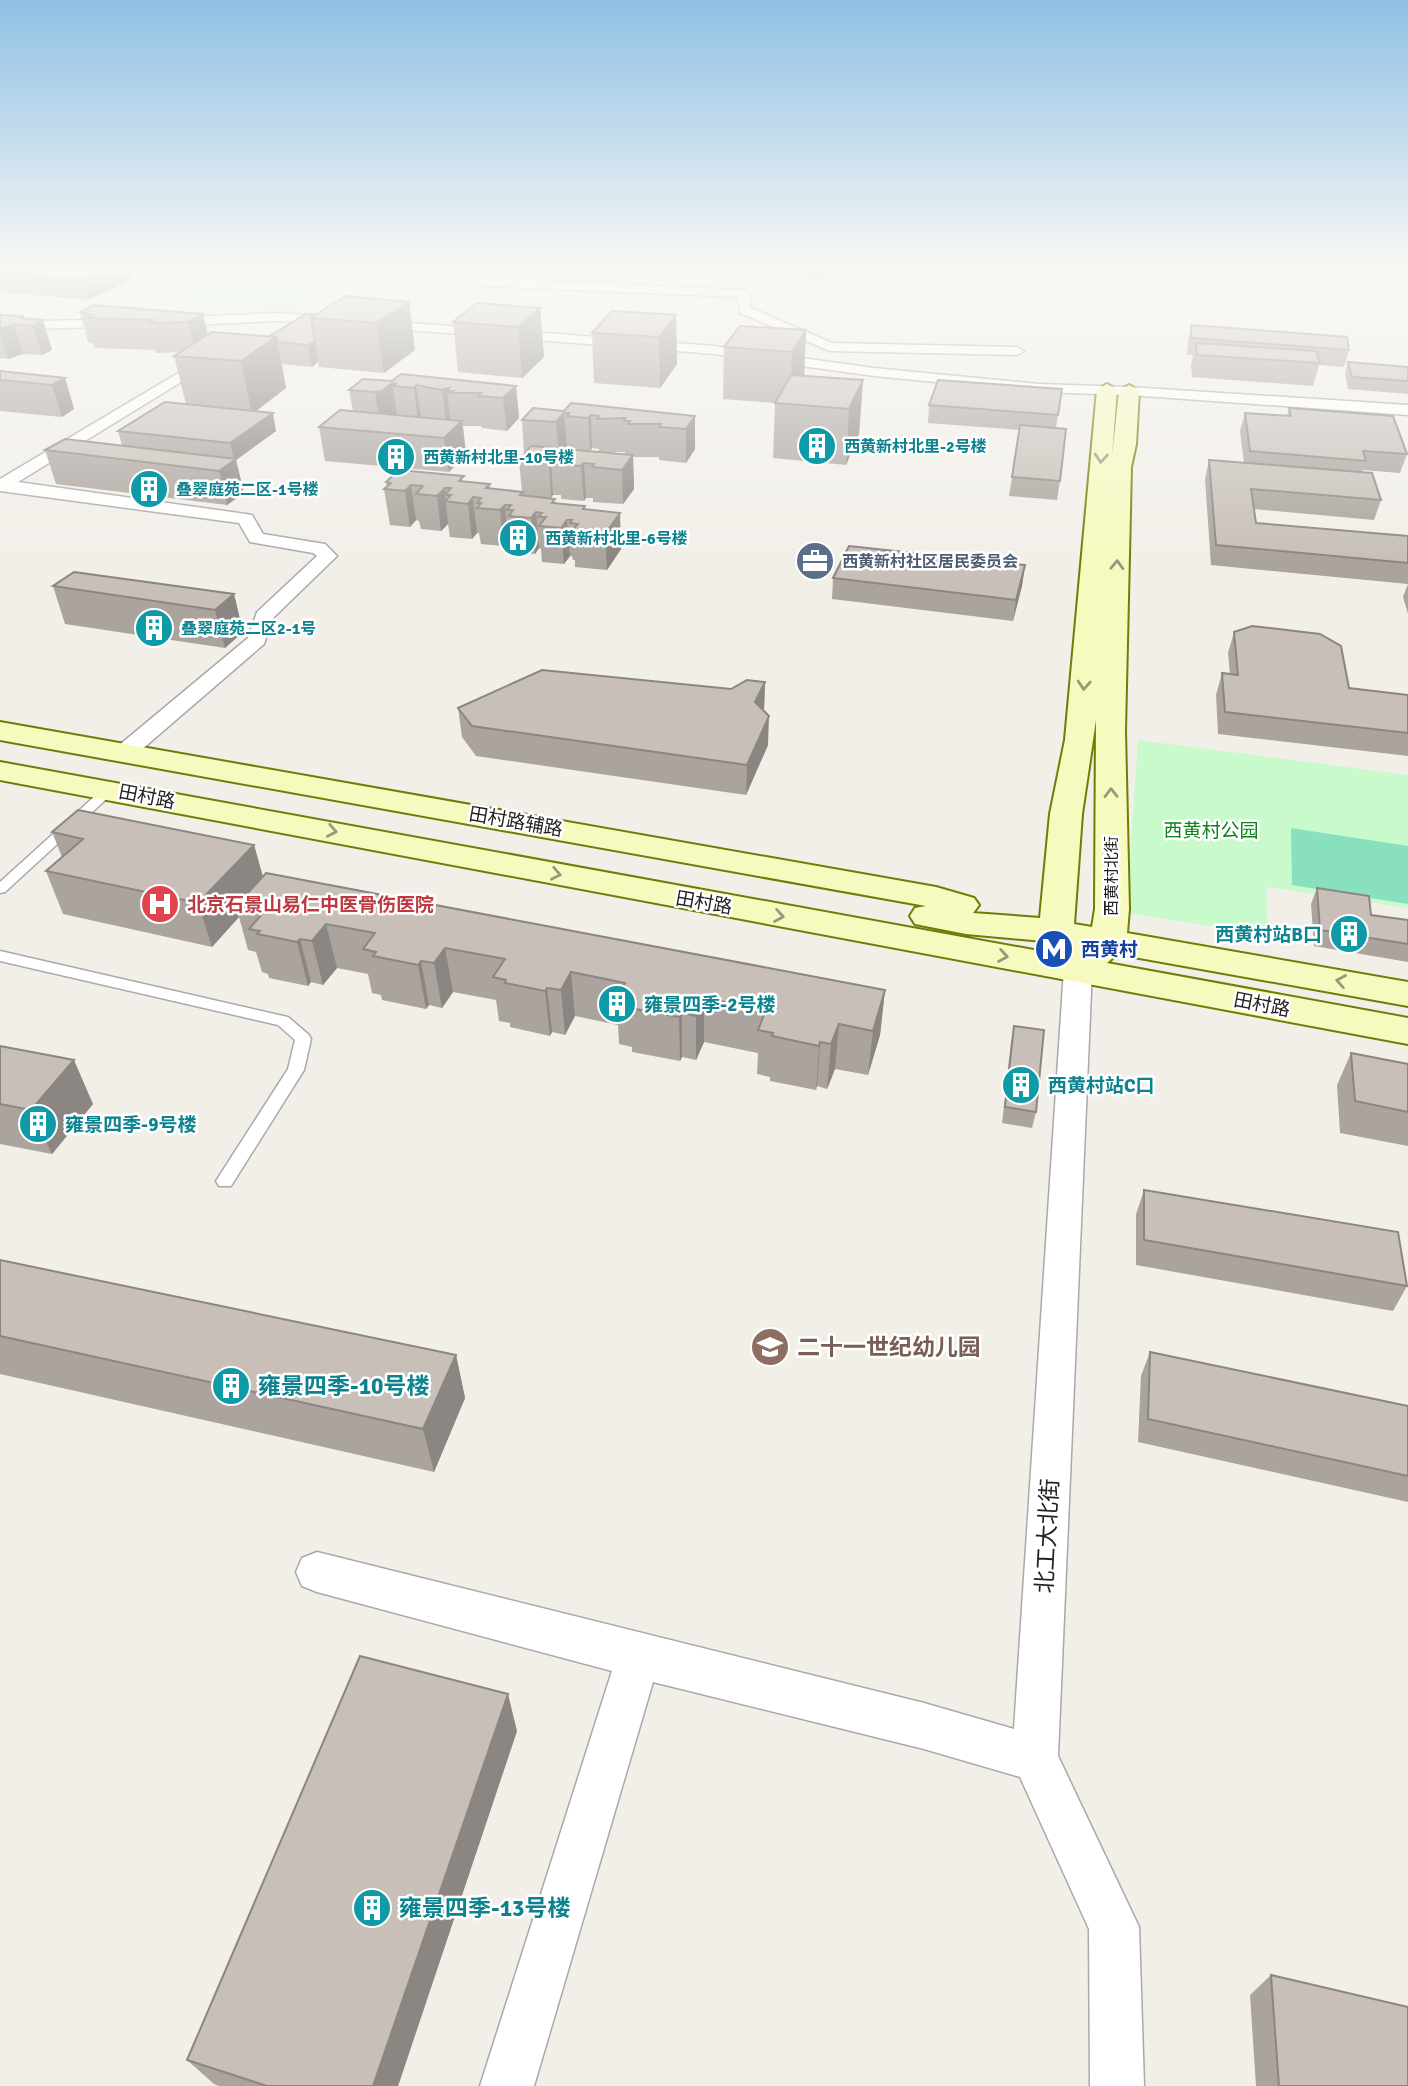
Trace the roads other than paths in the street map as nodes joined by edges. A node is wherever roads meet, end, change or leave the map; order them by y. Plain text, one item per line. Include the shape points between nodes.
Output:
1 (201, 364) edge
2 (819, 364) edge
3 (1118, 390) junction
4 (1408, 410) edge
5 (1, 486) edge
6 (3, 739) edge
7 (125, 752) junction
8 (0, 771) edge
9 (110, 789) junction
10 (0, 889) edge
11 (1042, 930) junction
12 (1108, 943) junction
13 (0, 956) edge
14 (1078, 969) junction
15 (1403, 992) edge
16 (1408, 1031) edge
17 (225, 1181) dead end
18 (317, 1572) dead end
19 (639, 1656) junction
20 (1035, 1758) junction
21 (507, 2086) edge
22 (1117, 2086) edge

1 - 5 street
2 - 3 street via 1039,388
3 - 4 street
3 -> 11 street via 1080,740
12 -> 3 street, 西黄村北街 via 1112,909 1110,731 1120,467 1126,444
5 - 7 street via 246,519 256,538 319,548 328,556 264,616 257,640
6 - 7 street, 田村路辅路
6 - 11 street, 田村路 via 967,923
7 - 11 street, 田村路辅路 via 936,897
8 - 9 street, 田村路
9 - 10 lane
9 -> 14 street, 田村路
11 - 12 street, 田村路
11 - 14 street
12 - 14 street, 西黄村北街
15 -> 12 street, 田村路
13 - 17 lane via 283,1021 303,1039 296,1070
14 - 16 street, 田村路
14 - 20 street, 北工大北街
18 - 19 street
19 - 20 street
19 - 21 street
20 - 22 street, 北工大北街 via 1114,1927

